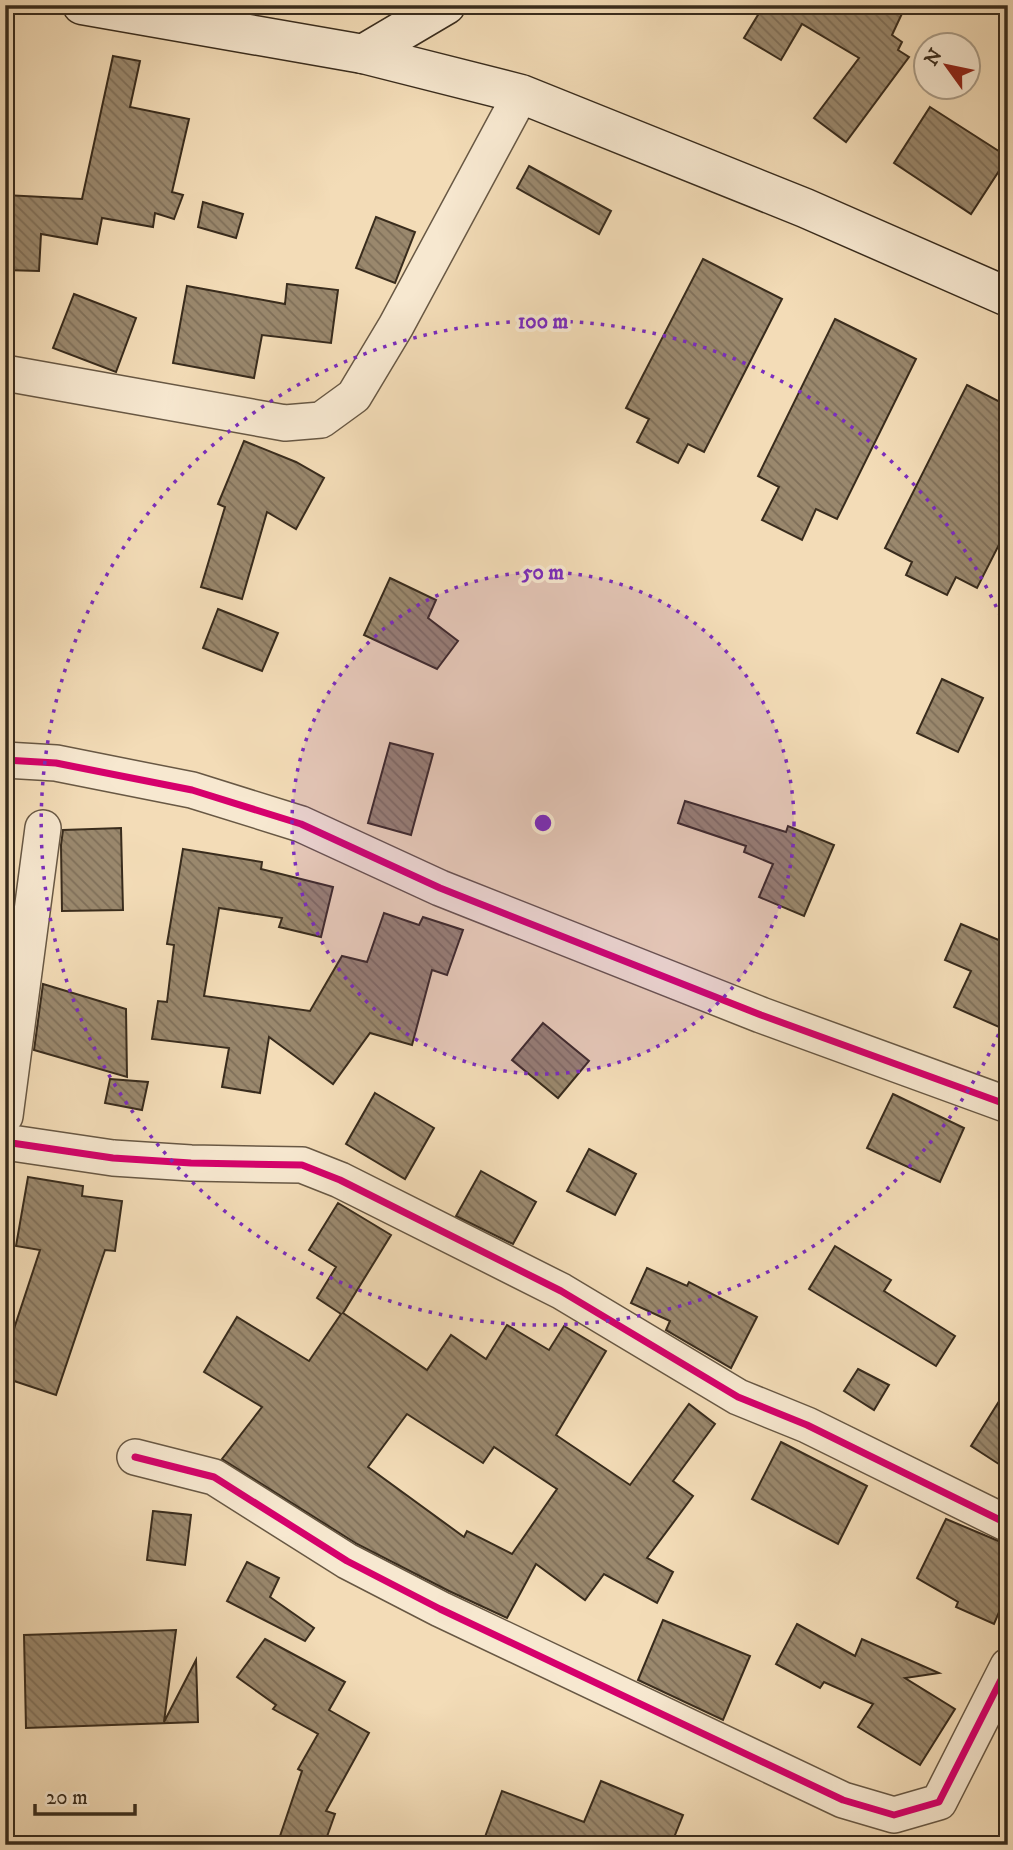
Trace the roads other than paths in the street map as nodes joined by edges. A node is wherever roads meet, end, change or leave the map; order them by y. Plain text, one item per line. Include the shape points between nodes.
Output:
1 (446, 5) edge
2 (89, 6) edge
3 (363, 54) junction
4 (521, 94) junction
5 (1008, 297) edge
6 (5, 373) edge
7 (5, 760) edge
8 (43, 828) dead end
9 (1008, 1105) edge
10 (5, 1116) edge
11 (5, 1142) edge
12 (135, 1457) dead end
13 (1008, 1524) edge
14 (1008, 1665) edge

1 - 3 street
2 - 3 street
3 - 4 street
4 - 5 street via 805,208
4 - 6 street via 354,396 321,420 285,423
7 - 9 street via 57,763 192,790 301,824 466,898 761,1015
8 - 10 street
11 - 13 street via 113,1158 302,1165 561,1291 738,1397 807,1425
12 - 14 street via 214,1477 347,1561 440,1609 843,1800 894,1815 940,1802

